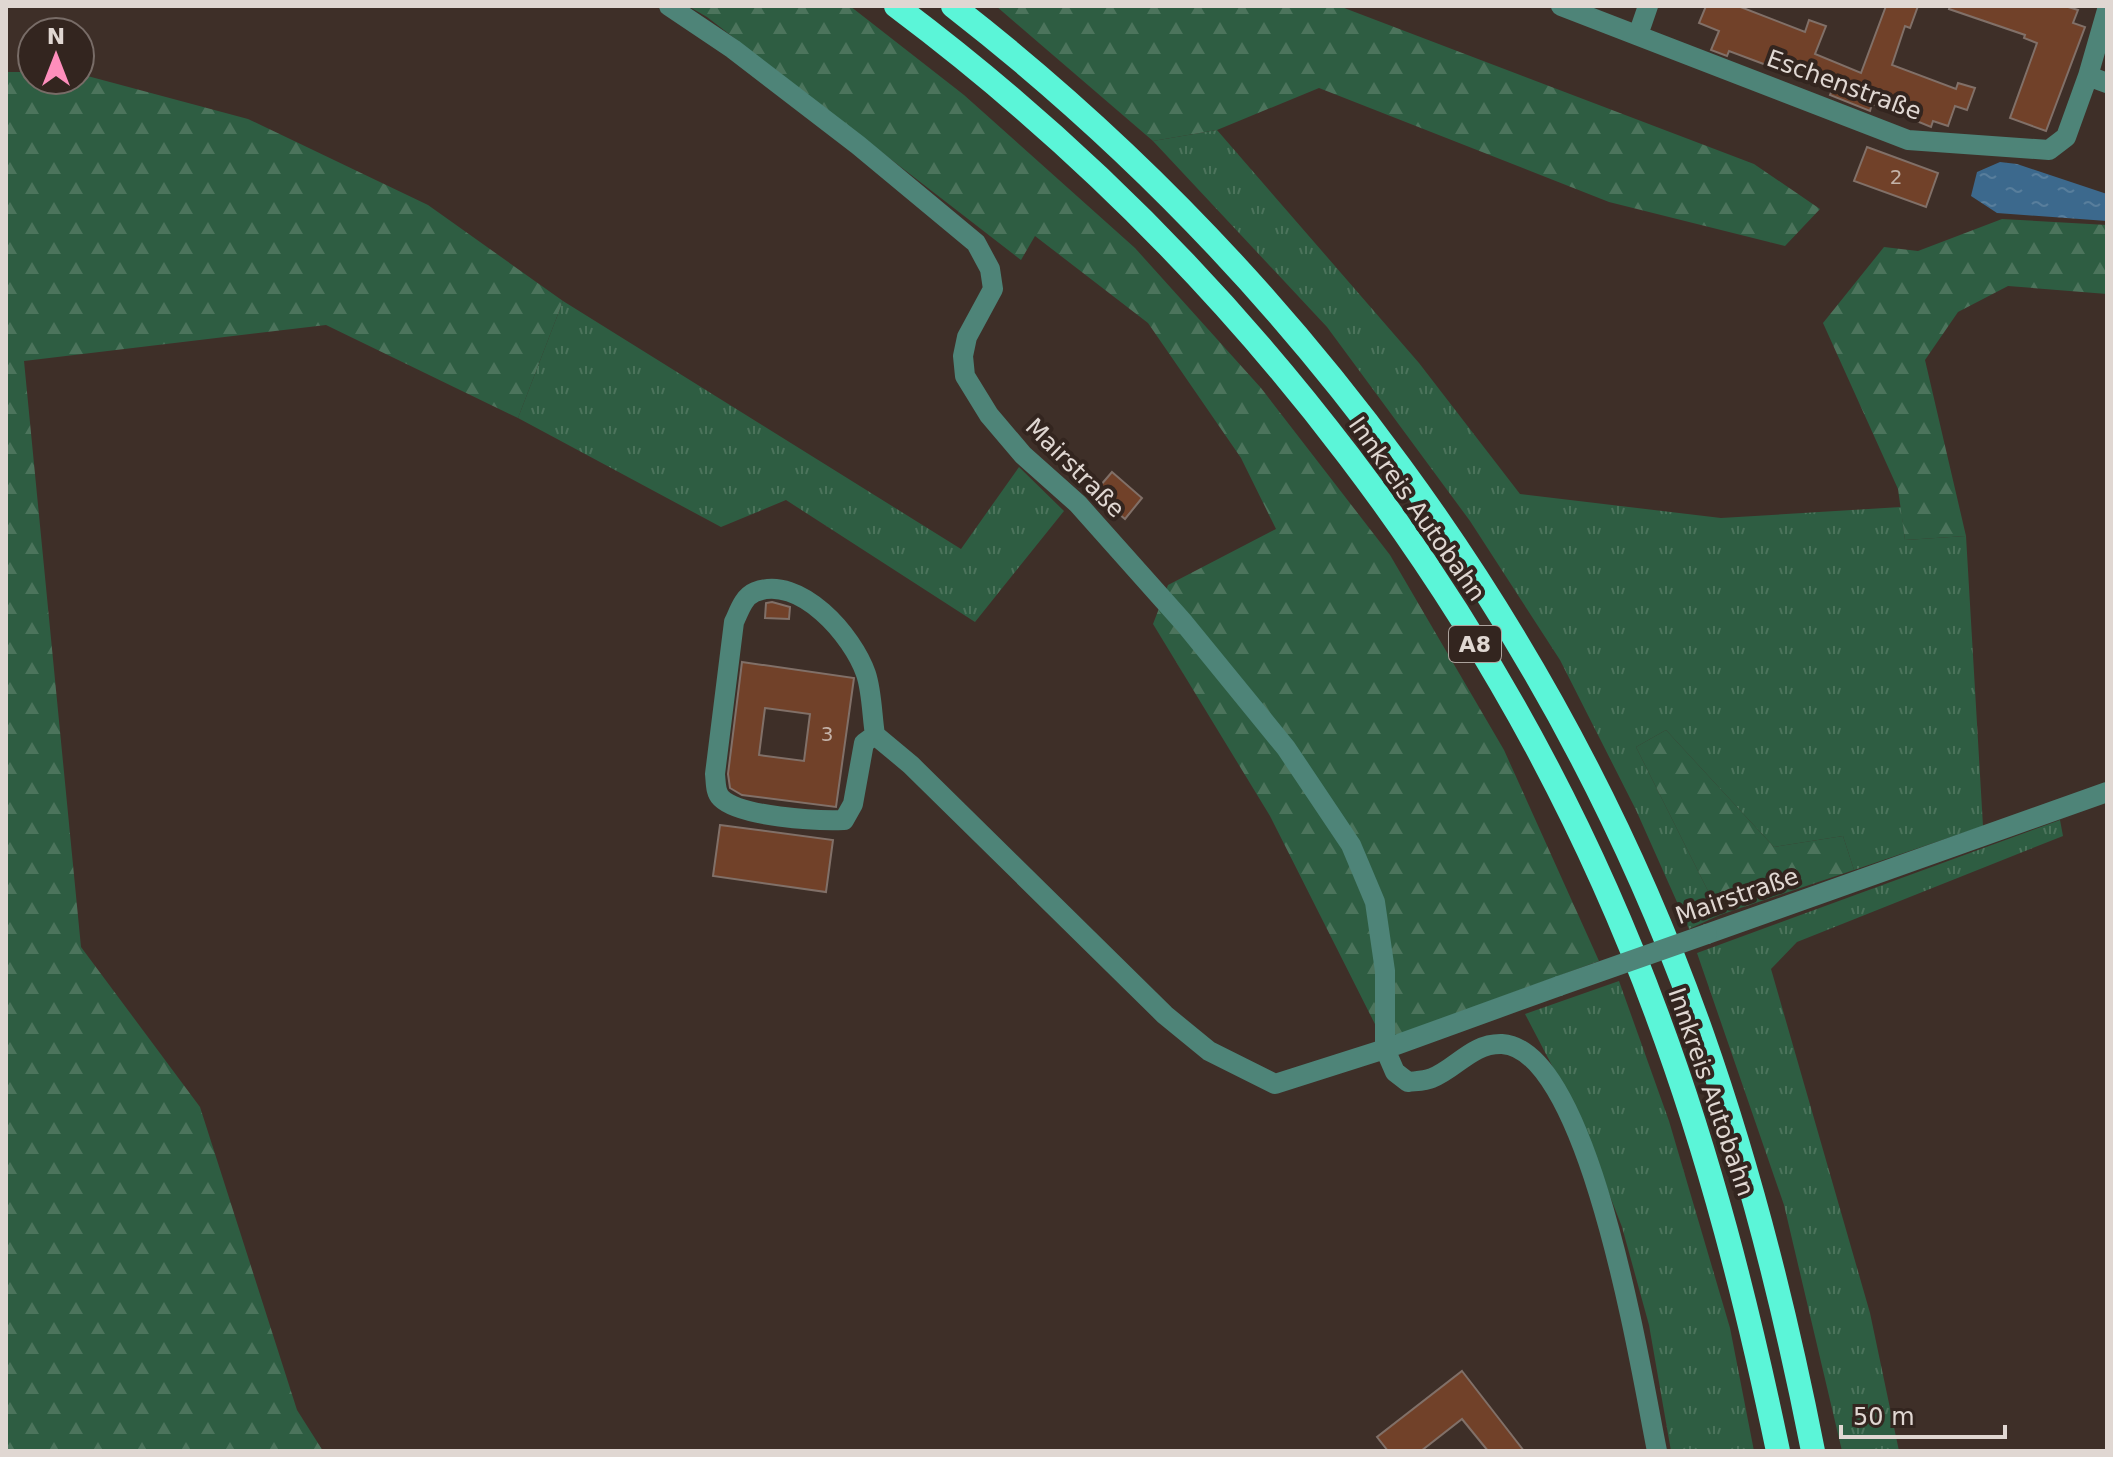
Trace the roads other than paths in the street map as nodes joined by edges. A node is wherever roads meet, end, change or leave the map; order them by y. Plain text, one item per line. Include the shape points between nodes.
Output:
1 (669, 6) edge
2 (896, 6) edge
3 (953, 6) edge
4 (1561, 6) edge
5 (1648, 6) edge
6 (2107, 10) edge
7 (1638, 35) junction
8 (2097, 79) edge
9 (875, 735) junction
10 (2107, 792) edge
11 (1385, 1049) junction
12 (1657, 1451) edge
13 (1778, 1451) edge
14 (1813, 1451) edge

1 - 11 street, Mairstraße via 858,145 976,243 990,269 993,289 967,337 965,376 1023,455 1078,504 1193,634 1286,748 1351,845 1375,902 1385,971
2 - 13 highway, Innkreis Autobahn / A8 via 1067,148 1229,311 1355,466 1464,625 1584,844 1656,1011 1734,1256
3 - 14 highway, Innkreis Autobahn / A8 via 1125,153 1274,309 1414,487 1513,637 1626,852 1701,1030 1778,1286
4 - 7 street, Eschenstraße
5 - 7 street
6 - 8 street, Eschenstraße
7 - 8 street, Eschenstraße via 1908,140 2049,150 2066,137
9 - 9 street via 864,743 853,804 844,820 744,810 722,799 715,774 734,622 744,601 755,592 782,590 810,600 830,620 850,641 866,675
9 - 11 street, Mairstraße via 1165,1015 1209,1051 1275,1084
10 - 11 street, Mairstraße, bridge
11 - 12 street via 1395,1072 1408,1082 1433,1078 1464,1056 1504,1044 1539,1068 1565,1104 1594,1175 1616,1255

